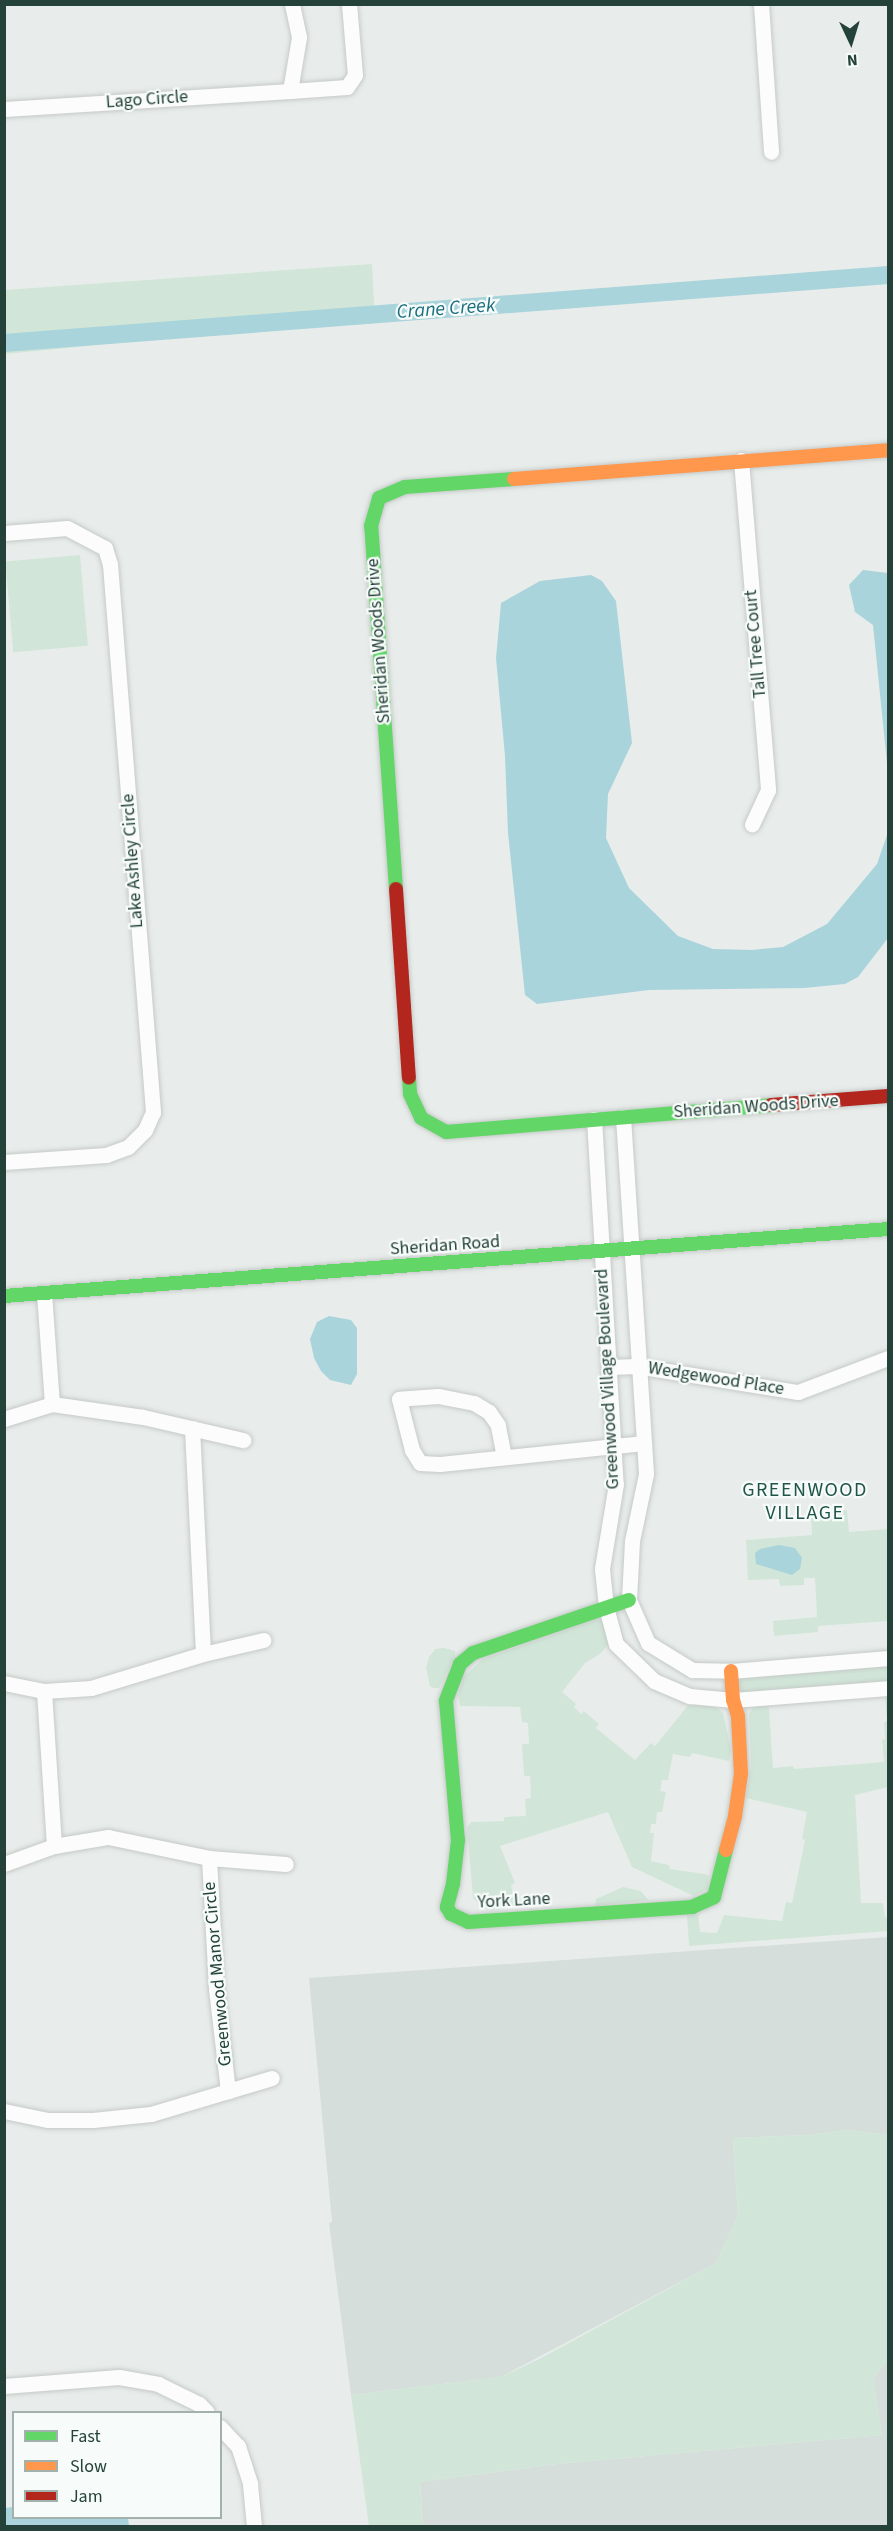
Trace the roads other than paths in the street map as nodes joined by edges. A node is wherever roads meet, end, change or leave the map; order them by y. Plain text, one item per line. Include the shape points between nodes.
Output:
1 (292, 4) edge
2 (349, 4) edge
3 (761, 4) edge
4 (290, 91) junction
5 (4, 109) edge
6 (771, 152) dead end
7 (888, 450) edge
8 (741, 460) junction
9 (4, 533) edge
10 (752, 824) dead end
11 (888, 1096) edge
12 (623, 1117) junction
13 (594, 1119) junction
14 (4, 1162) edge
15 (888, 1229) edge
16 (633, 1250) junction
17 (602, 1252) junction
18 (44, 1293) junction
19 (4, 1296) edge
20 (888, 1358) edge
21 (638, 1366) junction
22 (609, 1367) junction
23 (52, 1404) junction
24 (4, 1419) edge
25 (192, 1428) junction
26 (243, 1440) dead end
27 (644, 1443) junction
28 (614, 1447) junction
29 (504, 1457) junction
30 (629, 1600) junction
31 (606, 1607) junction
32 (263, 1640) dead end
33 (203, 1654) junction
34 (888, 1658) edge
35 (731, 1671) junction
36 (4, 1683) edge
37 (888, 1688) edge
38 (44, 1691) junction
39 (733, 1700) junction
40 (54, 1846) junction
41 (209, 1858) junction
42 (4, 1864) edge
43 (286, 1864) dead end
44 (272, 2078) dead end
45 (228, 2091) junction
46 (4, 2111) edge
47 (4, 2386) edge
48 (206, 2411) edge
49 (222, 2429) edge
50 (254, 2526) edge

1 - 4 street via 299,37
2 - 4 street, Lago Circle via 355,75 347,87
3 - 6 street
4 - 5 street, Lago Circle
7 - 8 street, Sheridan Woods Drive
8 - 10 street, Tall Tree Court via 768,790
8 - 13 street, Sheridan Woods Drive via 405,487 379,498 370,526 410,1095 421,1118 446,1132
9 - 14 street, Lake Ashley Circle via 67,528 105,548 110,564 153,1112 145,1130 128,1147 106,1155
11 - 12 street, Sheridan Woods Drive
12 - 13 street, Sheridan Woods Drive
12 - 16 street
13 - 17 street
15 - 16 street, Sheridan Road
16 - 17 street, Sheridan Road
16 - 21 street, Greenwood Village Boulevard
17 - 18 street, Sheridan Road
17 - 22 street, Greenwood Village Boulevard
18 - 19 street, Sheridan Road
18 - 23 street
20 - 21 street, Wedgewood Place via 798,1392
21 - 22 street, Wedgewood Place
21 - 27 street, Greenwood Village Boulevard
22 - 28 street, Greenwood Village Boulevard
23 - 24 street
23 - 25 street
25 - 26 street
25 - 33 street
27 - 28 street
27 - 30 street, Greenwood Village Boulevard via 646,1474 632,1541
28 - 29 street
28 - 31 street, Greenwood Village Boulevard via 614,1504 602,1569
29 - 29 street via 420,1463 412,1450 399,1400 438,1396 474,1403 489,1412 498,1425
30 - 31 street, York Lane
30 - 35 street, Greenwood Village Boulevard via 648,1643 692,1670
31 - 39 street, Greenwood Village Boulevard via 616,1644 654,1681 690,1696
31 - 39 street, York Lane via 473,1653 460,1664 446,1701 458,1840 447,1907 451,1914 468,1922 494,1922 692,1907 714,1897 735,1816 741,1774 738,1716
32 - 33 street
33 - 38 street via 91,1688
34 - 35 street, Greenwood Village Boulevard
35 - 39 street, York Lane
36 - 38 street
37 - 39 street, Greenwood Village Boulevard
38 - 40 street
40 - 41 street, Greenwood Manor Circle via 108,1837
40 - 42 street, Greenwood Manor Circle
41 - 43 street, Greenwood Manor Circle
41 - 45 street, Greenwood Manor Circle via 216,1989
44 - 45 street, Greenwood Manor Circle
45 - 46 street, Greenwood Manor Circle via 152,2114 93,2121 48,2120
47 - 48 street via 119,2377 158,2384
49 - 50 street via 238,2446 250,2484

